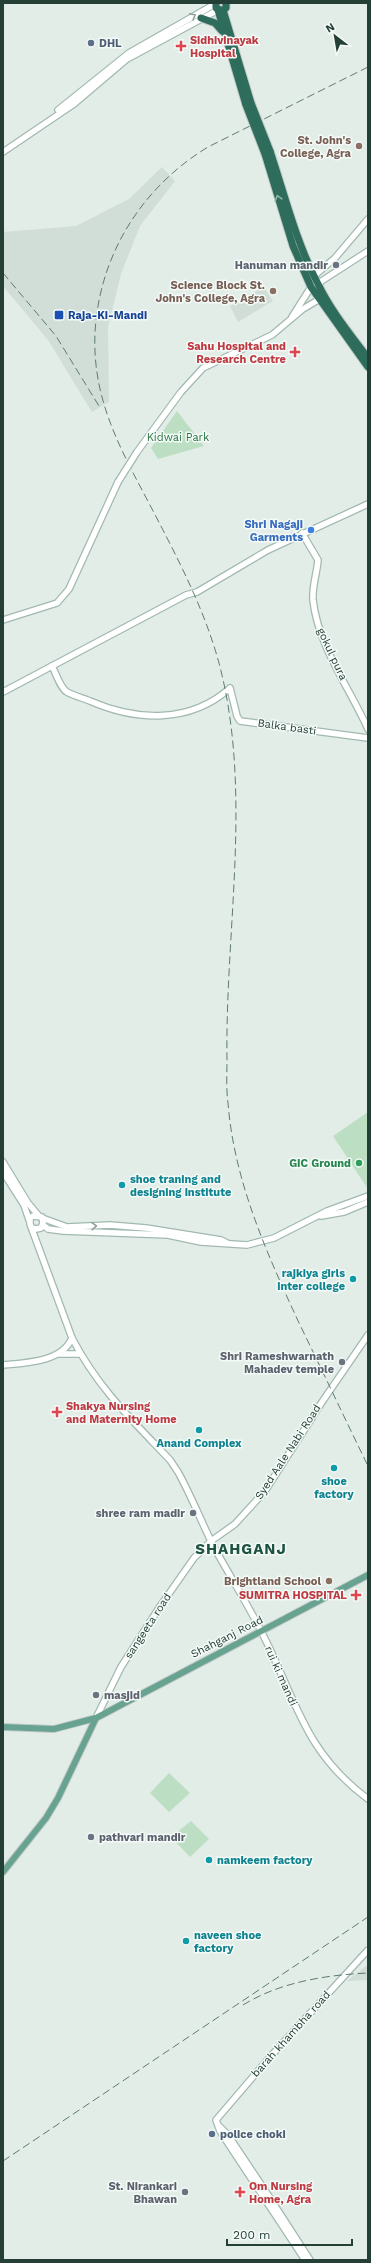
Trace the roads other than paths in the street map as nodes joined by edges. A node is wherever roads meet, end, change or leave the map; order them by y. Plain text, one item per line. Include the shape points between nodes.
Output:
1 (222, 5) edge
2 (201, 18) junction
3 (223, 33) junction
4 (149, 44) junction
5 (248, 104) junction
6 (3, 152) edge
7 (267, 153) junction
8 (368, 219) edge
9 (368, 251) edge
10 (326, 266) junction
11 (333, 273) junction
12 (314, 276) junction
13 (314, 285) junction
14 (321, 297) junction
15 (290, 320) junction
16 (368, 358) edge
17 (368, 367) edge
18 (368, 504) edge
19 (302, 533) junction
20 (3, 620) edge
21 (52, 666) junction
22 (3, 692) edge
23 (368, 729) edge
24 (368, 738) edge
25 (3, 1162) edge
26 (3, 1172) edge
27 (368, 1196) edge
28 (368, 1202) edge
29 (320, 1216) junction
30 (41, 1217) junction
31 (30, 1220) junction
32 (41, 1227) junction
33 (32, 1228) junction
34 (37, 1243) junction
35 (227, 1243) junction
36 (368, 1335) edge
37 (72, 1338) junction
38 (56, 1354) junction
39 (80, 1354) junction
40 (3, 1365) edge
41 (211, 1541) junction
42 (368, 1575) edge
43 (261, 1631) junction
44 (96, 1718) junction
45 (3, 1727) edge
46 (368, 1800) edge
47 (3, 1872) edge
48 (368, 1950) edge
49 (219, 2126) junction
50 (305, 2260) edge
51 (310, 2260) edge

1 - 2 street
1 - 3 highway
4 -> 1 street
1 - 5 highway
2 - 3 highway via 214,22
2 - 4 street
3 - 5 highway
4 - 6 street via 129,53 42,123 38,130
5 - 7 highway, bridge
7 - 12 highway via 299,243
13 -> 7 highway via 293,246
8 - 10 street
9 - 11 street
10 - 11 street
10 - 12 street
11 - 13 street
12 - 13 highway
13 - 14 highway
13 - 15 street
14 - 15 street
14 - 16 highway
14 - 17 highway
15 - 20 street, bridge via 272,335 203,368 181,392 118,482 69,589 60,602
18 - 19 street
19 - 21 street via 238,566 197,592 186,595
19 - 23 street, gokul pura via 318,560 313,600 317,621 332,659
21 - 22 street
21 - 24 street, Balka basti via 67,692 129,714 185,714 230,688 240,721
25 - 30 street via 28,1202
26 - 31 street, rui ki mandi via 24,1205
27 - 29 street
28 - 29 street via 344,1212
29 - 35 street via 259,1243
30 - 31 street via 33,1216
30 - 32 street
30 -> 35 street via 67,1227 110,1225 159,1229
31 - 33 street, rui ki mandi
32 - 33 street
32 - 34 street
32 - 35 street via 63,1231 168,1235 201,1242
33 - 34 street, rui ki mandi
34 - 37 street, rui ki mandi
36 - 41 street, Syed Aale Nabi Road via 265,1492 235,1524
37 - 38 street via 67,1346
37 - 39 street, rui ki mandi
38 - 39 street
38 - 40 street via 41,1360
39 - 41 street, rui ki mandi via 104,1390 170,1460
41 - 43 street, rui ki mandi
41 - 44 street, sangeeta road via 192,1560 161,1605 121,1667
42 - 43 main road, Shahganj Road
43 - 44 main road, Shahganj Road
43 - 46 street, rui ki mandi via 295,1707 317,1747 340,1775
44 - 45 main road, Shahganj Road via 54,1729
44 - 47 main road via 50,1811
48 - 49 street, barah khambha road via 216,2120
49 - 50 street
49 - 51 street via 228,2135

